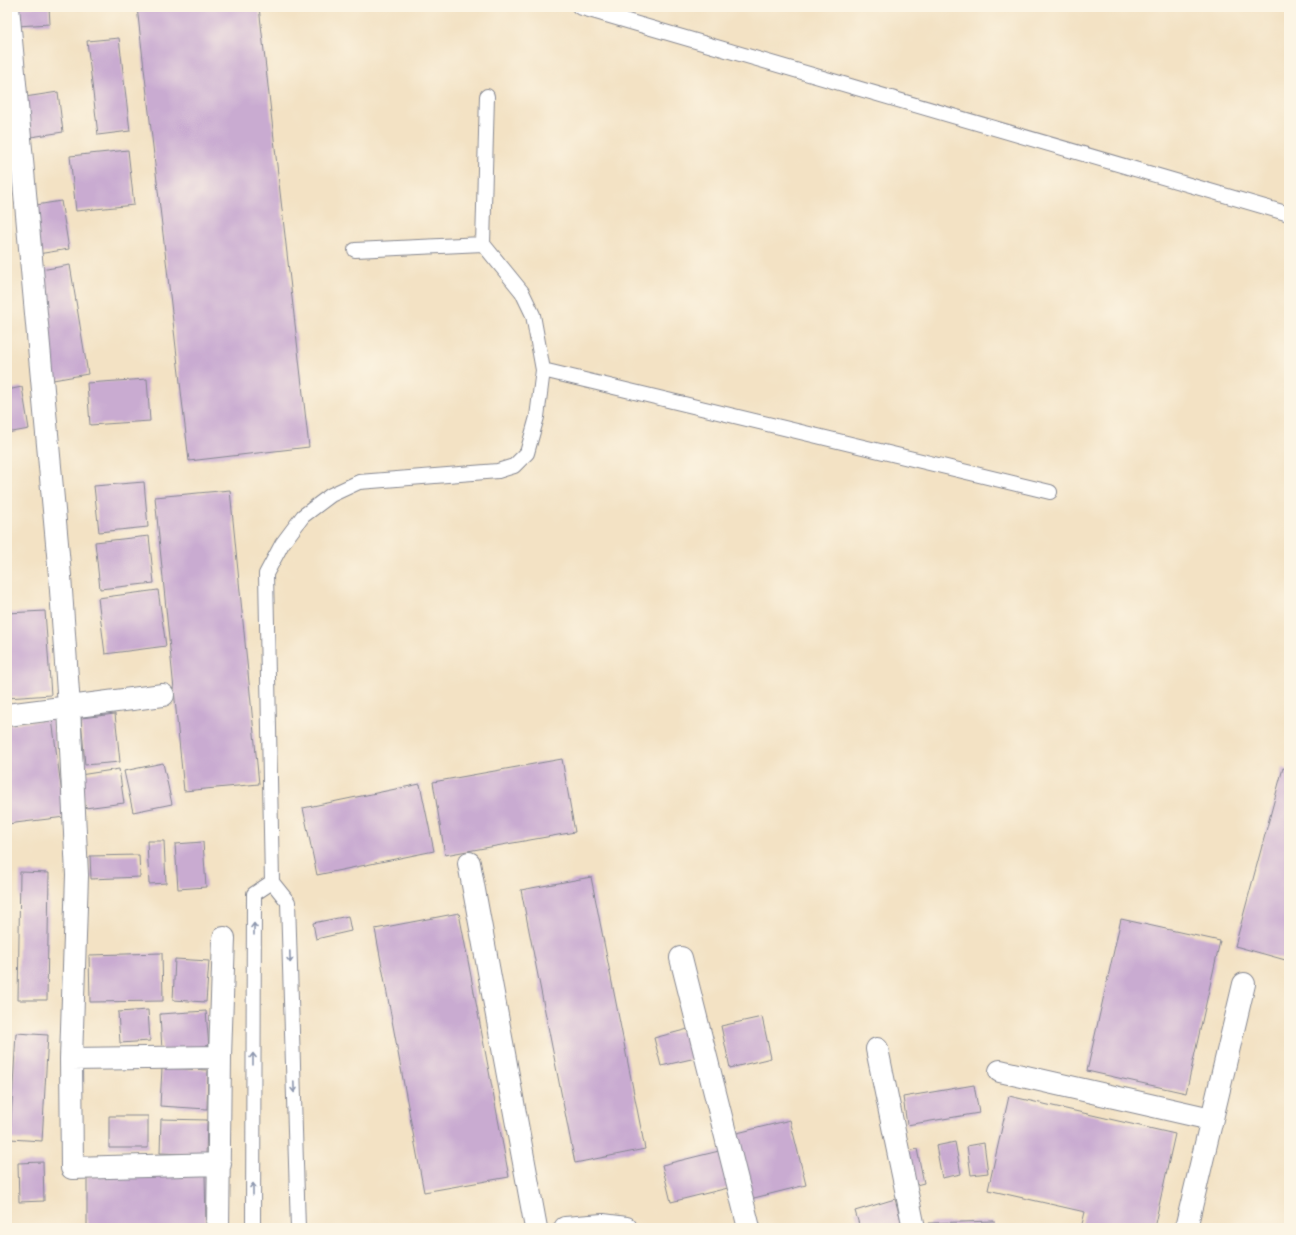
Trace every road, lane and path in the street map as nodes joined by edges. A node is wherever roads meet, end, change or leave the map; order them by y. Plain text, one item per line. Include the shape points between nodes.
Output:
1 (8, 7) edge
2 (579, 7) edge
3 (487, 96) dead end
4 (1289, 214) edge
5 (483, 244) junction
6 (355, 250) dead end
7 (543, 370) junction
8 (1050, 492) dead end
9 (163, 695) dead end
10 (69, 707) junction
11 (7, 715) edge
12 (468, 863) dead end
13 (272, 882) junction
14 (224, 938) dead end
15 (681, 958) dead end
16 (1244, 984) dead end
17 (878, 1049) dead end
18 (220, 1057) junction
19 (71, 1059) junction
20 (1000, 1071) dead end
21 (1211, 1119) junction
22 (220, 1164) junction
23 (218, 1228) edge
24 (254, 1228) edge
25 (298, 1228) edge
26 (536, 1228) edge
27 (565, 1228) edge
28 (626, 1228) edge
29 (749, 1228) edge
30 (914, 1228) edge
31 (1186, 1228) edge

1 - 10 street via 60,576
2 - 4 lane
3 - 5 lane
5 - 6 lane
5 - 7 lane via 522,292 533,315
7 - 8 lane
7 - 13 lane via 537,417 527,453 514,466 498,471 358,482 331,495 303,516 282,544 266,574
9 - 10 street
10 - 11 street
10 - 19 street via 77,875
12 - 26 street
24 -> 13 lane via 254,894
13 -> 25 lane via 288,902
14 - 18 street
15 - 29 street
16 - 21 street
17 - 30 street
18 - 19 street
18 - 22 street
19 - 22 street via 72,1168
20 - 21 street
21 - 31 street
22 - 23 street
27 - 28 street via 603,1225

